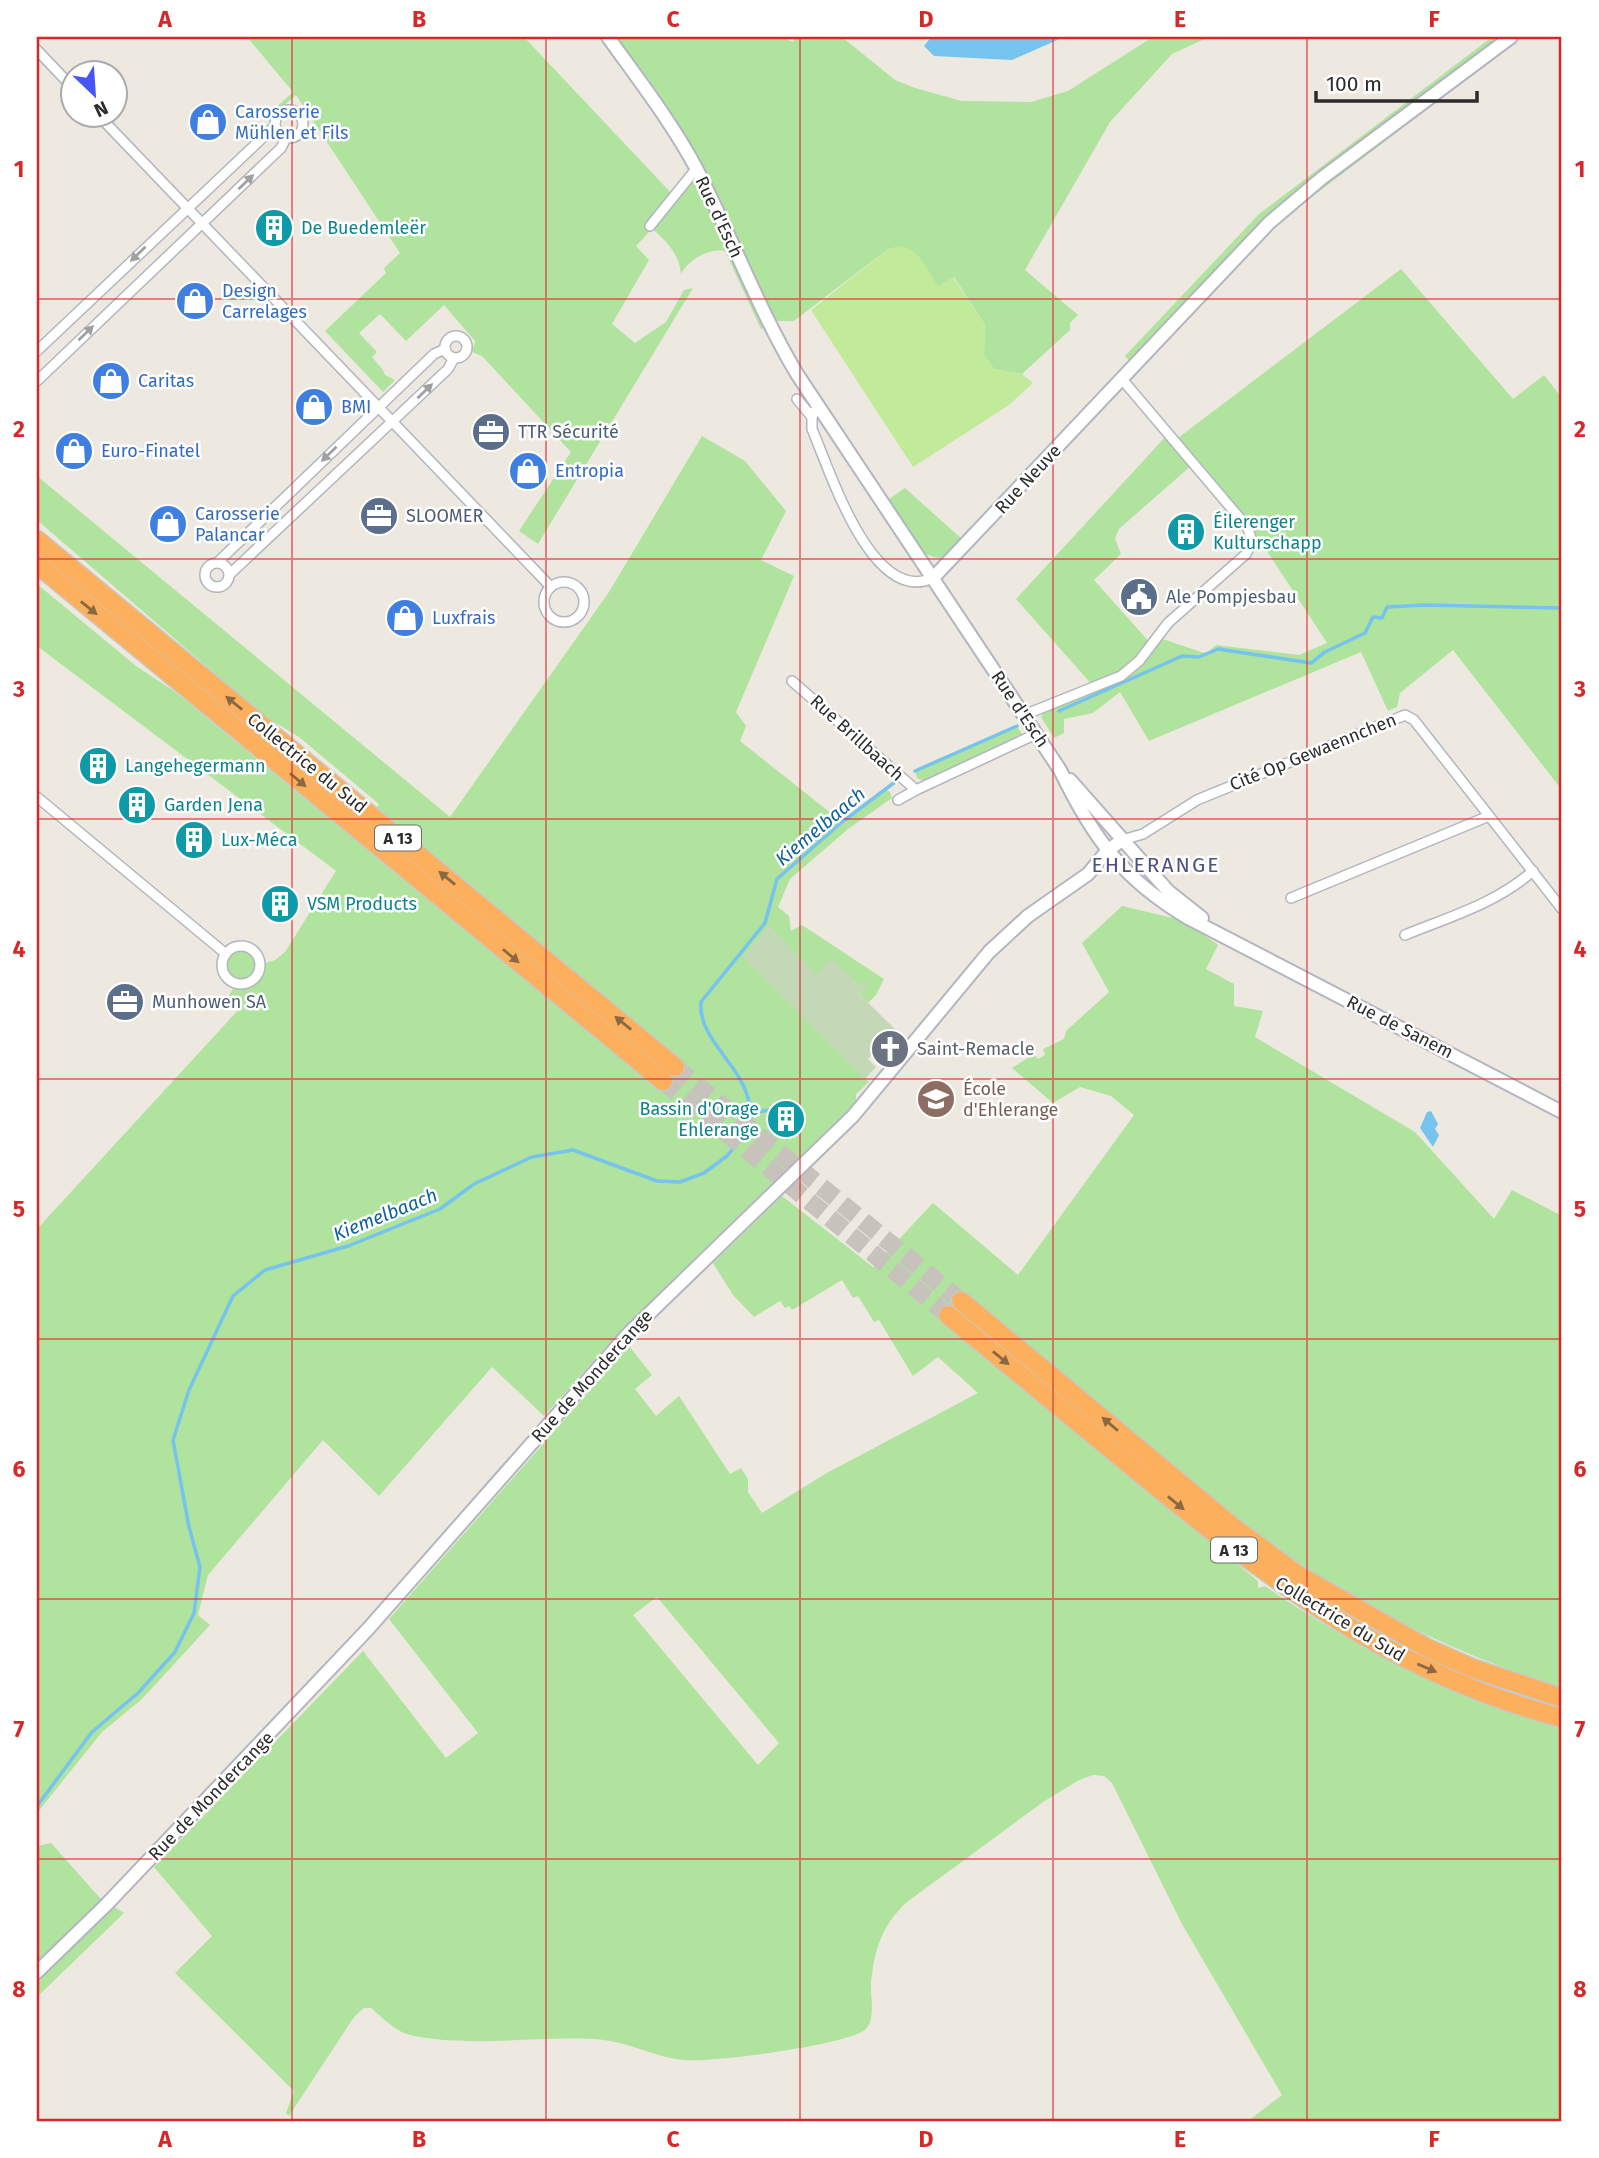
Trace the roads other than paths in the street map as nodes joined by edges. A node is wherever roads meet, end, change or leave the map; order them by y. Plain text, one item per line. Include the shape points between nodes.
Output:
1 (608, 37) edge
2 (1511, 37) edge
3 (37, 50) edge
4 (60, 74) edge
5 (275, 126) junction
6 (113, 130) edge
7 (286, 138) junction
8 (696, 169) junction
9 (187, 207) junction
10 (202, 223) junction
11 (650, 226) dead end
12 (445, 349) junction
13 (37, 351) edge
14 (454, 358) junction
15 (1121, 378) junction
16 (37, 381) edge
17 (797, 399) dead end
18 (818, 405) junction
19 (378, 407) junction
20 (812, 417) junction
21 (392, 422) junction
22 (37, 540) edge
23 (218, 562) junction
24 (37, 564) edge
25 (230, 574) junction
26 (933, 579) junction
27 (551, 587) junction
28 (792, 681) dead end
29 (1024, 715) junction
30 (1036, 734) junction
31 (1060, 770) junction
32 (916, 790) junction
33 (37, 797) edge
34 (898, 800) dead end
35 (1489, 816) junction
36 (1143, 834) junction
37 (1122, 840) junction
38 (1107, 851) junction
39 (1132, 852) junction
40 (1118, 864) junction
41 (1533, 872) junction
42 (1088, 874) junction
43 (1291, 898) dead end
44 (1562, 909) edge
45 (1405, 935) dead end
46 (1237, 943) junction
47 (226, 954) junction
48 (675, 1066) tunnel mouth
49 (663, 1081) tunnel mouth
50 (1562, 1112) edge
51 (961, 1301) tunnel mouth
52 (948, 1315) tunnel mouth
53 (1562, 1698) edge
54 (1562, 1718) edge
55 (37, 1972) edge

1 - 8 main road, Rue d'Esch
2 - 15 main road, Rue Neuve via 1269,223
3 - 4 street
5 - 7 street
5 - 7 street via 284,111 301,117 299,134
5 - 9 street
6 - 9 street
10 -> 7 street
8 - 11 street
8 - 18 main road, Rue d'Esch via 768,325
9 - 10 street
9 -> 13 street
16 -> 10 street
10 - 19 street
12 - 14 street
12 - 14 street via 451,337 461,338 466,351
12 - 19 street
21 -> 14 street
15 - 26 main road, Rue Neuve
15 - 29 street via 1248,528 1252,542 1246,554 1168,623 1139,661 1121,676
17 - 20 street
18 - 20 street
18 - 26 main road, Rue d'Esch
19 - 21 street
19 -> 23 street
20 - 26 street via 812,429 855,526 880,566 904,582
21 - 25 street
21 - 27 street
48 -> 22 highway, Collectrice du Sud / A 13
23 - 25 street
23 - 25 street via 207,568 208,583 220,587
24 -> 49 highway, Collectrice du Sud / A 13
26 - 29 main road, Rue d'Esch
27 - 27 street via 544,604 549,615 561,622 579,616 585,603 581,590 570,583
28 - 32 street, Rue Brillbaach
29 - 30 main road, Rue d'Esch
30 - 31 main road, Rue d'Esch
30 - 32 street, Rue Brillbaach
31 - 37 main road, Rue d'Esch
31 - 38 main road, Rue d'Esch
32 - 34 street
33 - 47 street
35 - 36 street, Cité Op Gewaennchen via 1415,720 1405,715 1197,800
35 - 41 street, Cité Op Gewaennchen
35 - 43 street
36 - 37 street, Cité Op Gewaennchen
36 - 39 street, Cité Op Gewaennchen
37 - 38 main road, Rue de Mondercange
37 - 39 main road, Rue d'Esch
38 - 40 main road, Rue d'Esch
38 - 42 main road, Rue de Mondercange
39 - 40 main road
39 - 46 main road, Rue de Sanem via 1177,898
40 - 42 main road, Rue de Mondercange
40 - 46 main road, Rue de Sanem via 1159,901
41 - 44 street, Cité Op Gewaennchen
41 - 45 street via 1495,898
42 - 55 main road, Rue de Mondercange via 1028,916 989,952 853,1116 629,1333 368,1629
46 - 50 main road, Rue de Sanem
47 - 47 street via 222,966 230,981 241,984 256,976 259,960 252,950 241,946
53 -> 51 highway, Collectrice du Sud / A 13 via 1427,1648 1298,1574 1233,1527
52 -> 54 highway, Collectrice du Sud / A 13 via 1237,1552 1303,1598 1403,1658

